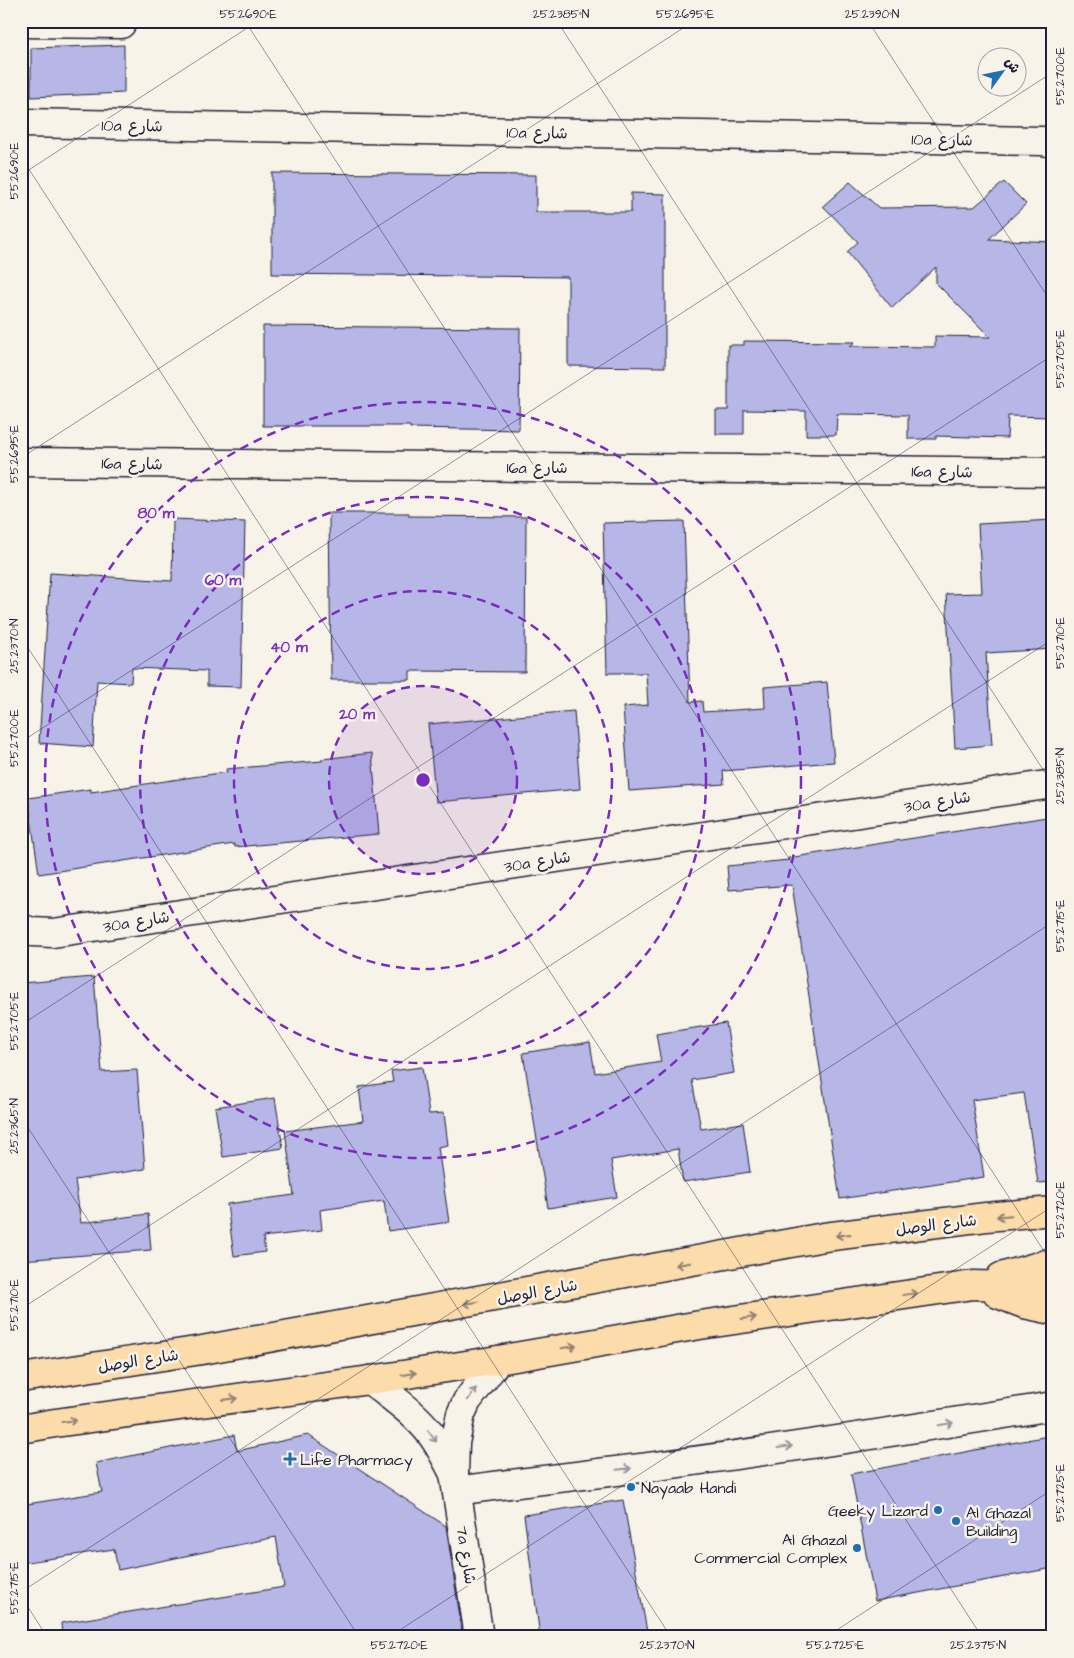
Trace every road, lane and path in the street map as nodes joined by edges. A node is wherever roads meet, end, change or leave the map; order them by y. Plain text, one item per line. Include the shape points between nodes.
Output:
1 (21, 23) edge
2 (121, 24) dead end
3 (21, 123) edge
4 (1053, 143) edge
5 (21, 462) edge
6 (1053, 472) edge
7 (1053, 784) edge
8 (21, 928) edge
9 (1053, 1211) edge
10 (1053, 1262) edge
11 (973, 1285) junction
12 (1053, 1287) edge
13 (1053, 1310) edge
14 (498, 1360) junction
15 (21, 1378) edge
16 (370, 1380) junction
17 (1053, 1406) edge
18 (21, 1429) edge
19 (456, 1482) junction
20 (479, 1637) edge

1 - 2 street
3 - 4 street, 10a شارع
5 - 6 street, 16a شارع
7 - 8 street, 30a شارع via 53,934
9 -> 15 main road, شارع الوصل via 824,1238 222,1347
10 - 11 main road
11 - 12 main road
11 - 13 main road via 1024,1304
14 -> 11 main road via 700,1324
16 -> 14 main road
19 -> 14 street, 7a شارع via 455,1443 461,1414 475,1389
18 -> 16 main road
16 -> 19 street, 7a شارع via 420,1422 439,1446
19 -> 17 street via 668,1464
19 - 20 street, 7a شارع

